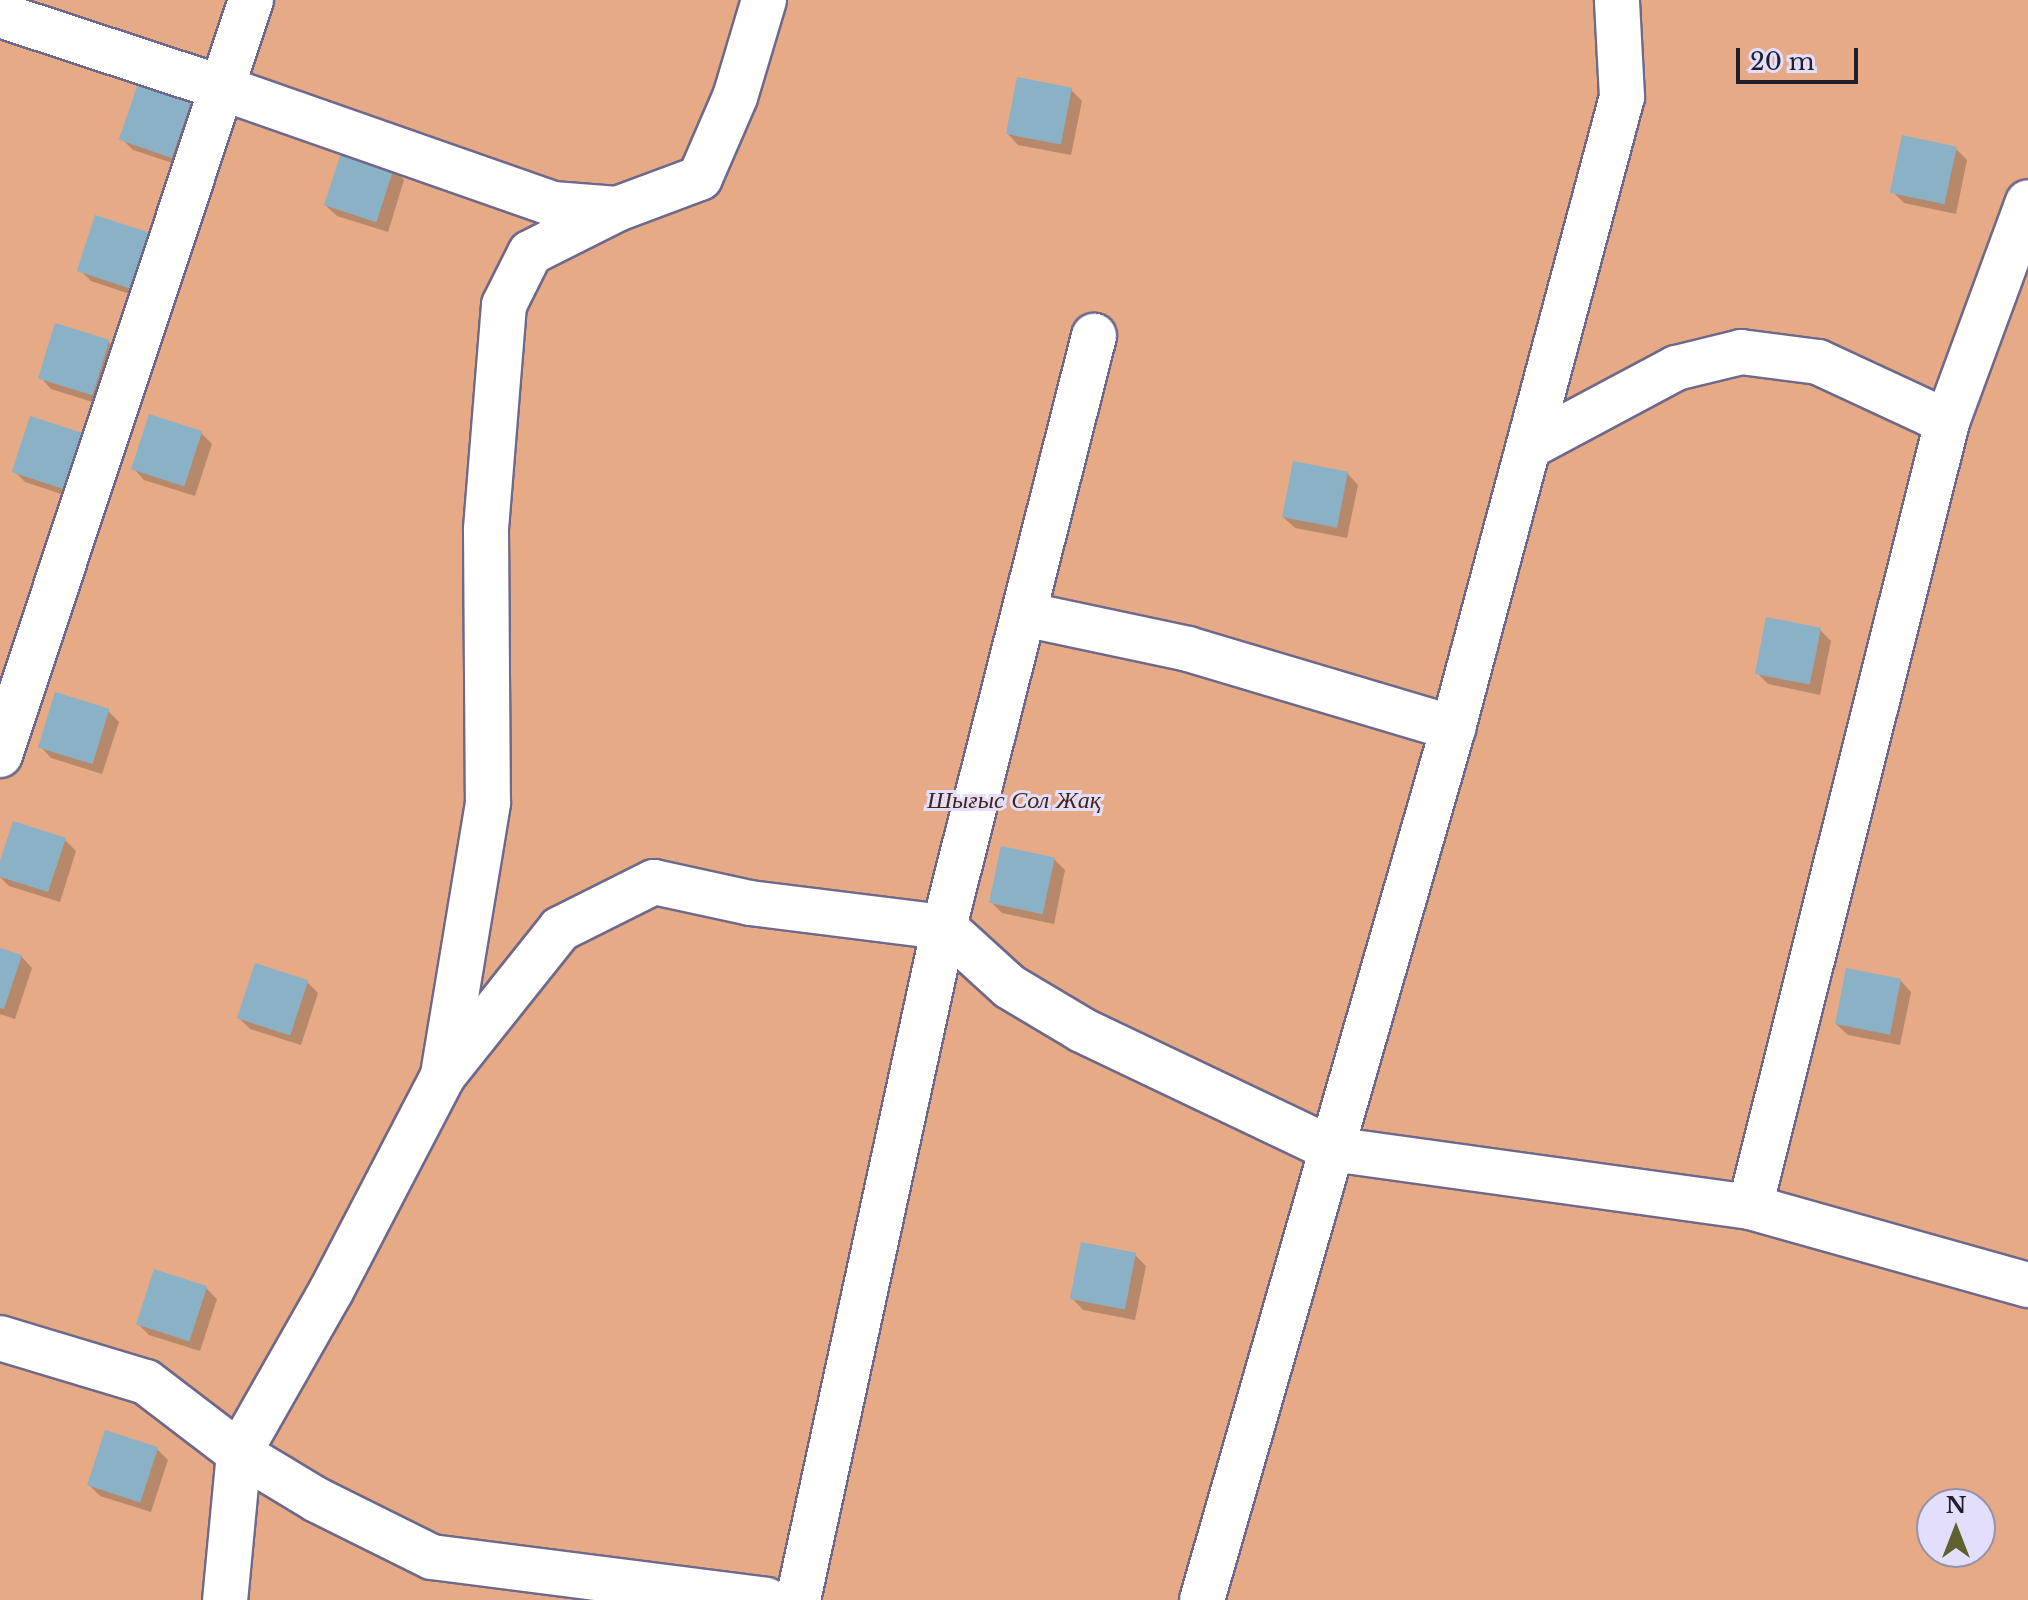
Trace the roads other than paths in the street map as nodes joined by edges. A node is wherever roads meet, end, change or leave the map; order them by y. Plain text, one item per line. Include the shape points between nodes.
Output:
1 (251, 0) edge
2 (764, 0) edge
3 (1617, 0) edge
4 (0, 15) edge
5 (222, 88) junction
6 (2028, 202) edge
7 (617, 209) junction
8 (1094, 336) dead end
9 (1947, 422) junction
10 (1530, 446) junction
11 (1024, 614) junction
12 (1453, 728) junction
13 (0, 755) edge
14 (944, 927) junction
15 (443, 1076) junction
16 (1332, 1149) junction
17 (1750, 1207) junction
18 (2028, 1285) edge
19 (0, 1338) edge
20 (239, 1453) junction
21 (225, 1600) edge
22 (766, 1600) edge
23 (798, 1600) edge
24 (1202, 1600) edge

1 - 5 street
2 - 7 street via 735,97 700,178
3 - 10 street via 1622,97
4 - 5 street
5 - 7 street via 553,204
5 - 13 street
6 - 9 street
7 - 15 street via 530,253 504,305 486,530 488,803
8 - 11 street
9 - 10 street via 1818,362 1741,352 1676,368
9 - 17 street
10 - 12 street
11 - 12 street via 1188,649
11 - 14 street
12 - 16 street
14 - 15 street via 750,903 654,882 560,929
14 - 16 street via 1010,987 1082,1030
14 - 23 street
15 - 20 street
16 - 17 street
16 - 24 street
17 - 18 street
19 - 20 street via 146,1382
20 - 21 street
20 - 22 street via 317,1500 432,1557

